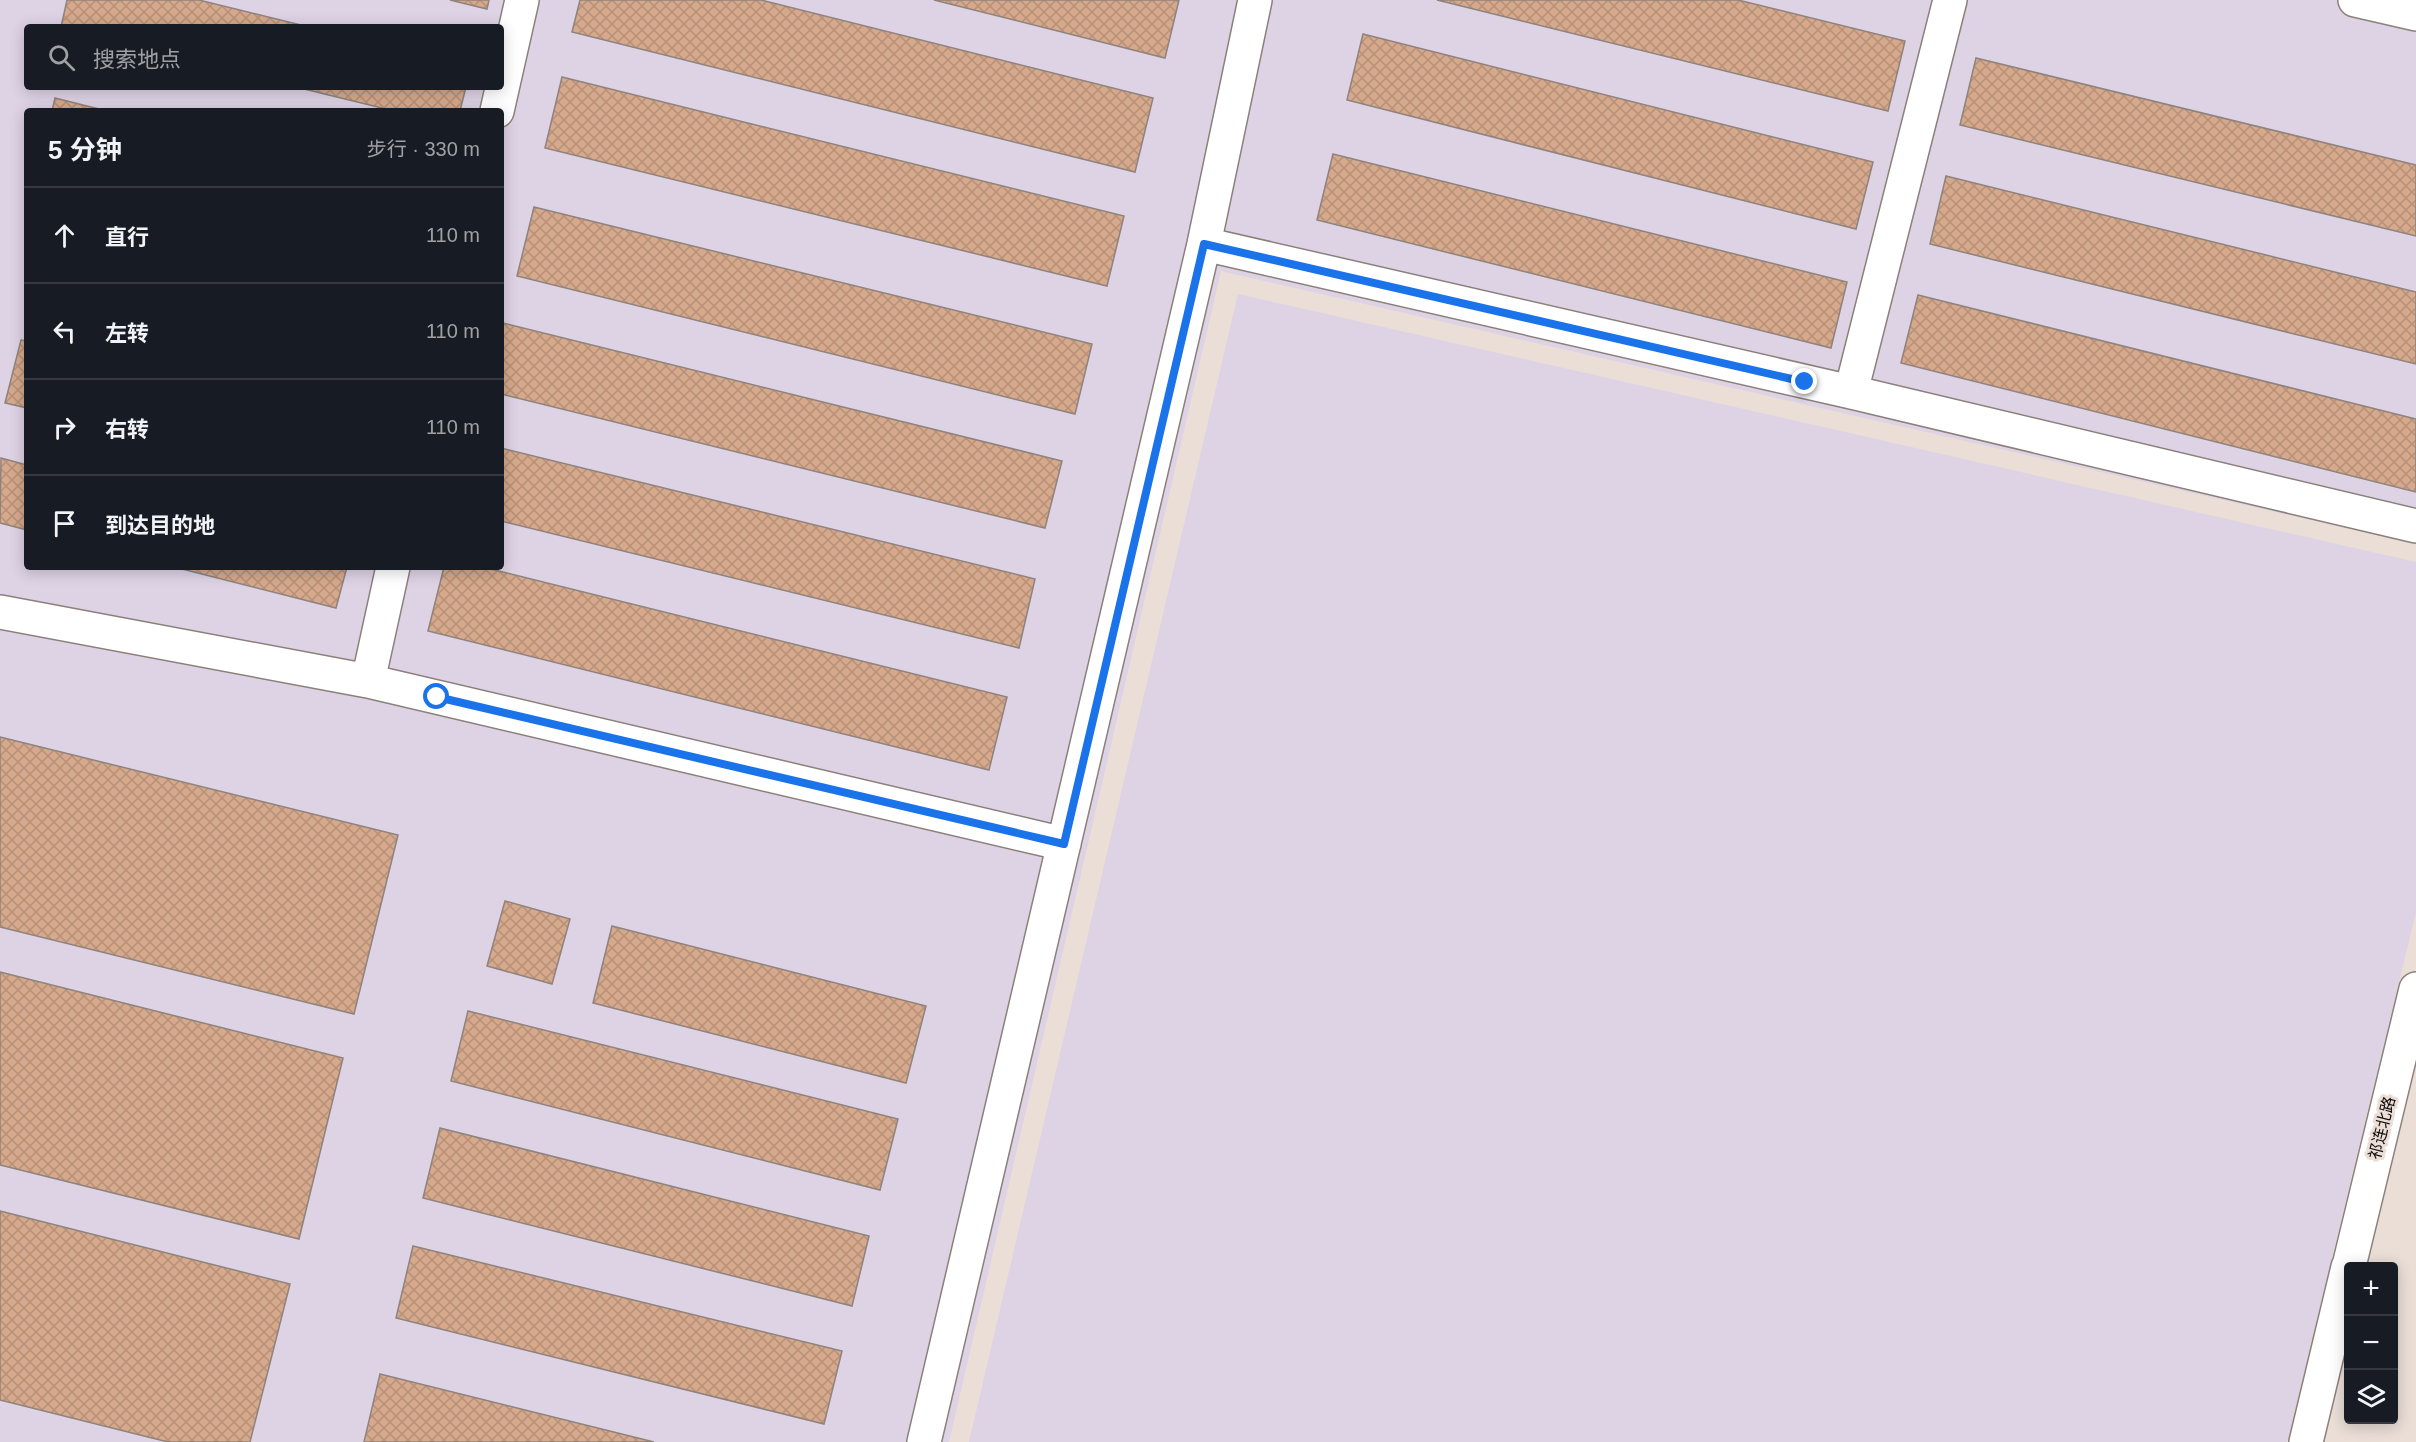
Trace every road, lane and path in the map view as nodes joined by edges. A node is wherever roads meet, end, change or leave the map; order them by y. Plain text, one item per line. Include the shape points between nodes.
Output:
1 (522, 0) edge
2 (1255, 0) edge
3 (1950, 0) edge
4 (2355, 0) edge
5 (2416, 14) edge
6 (504, 80) edge
7 (502, 90) edge
8 (498, 108) edge
9 (1204, 244) junction
10 (1851, 392) junction
11 (2416, 526) edge
12 (392, 570) edge
13 (0, 612) edge
14 (368, 681) junction
15 (1064, 844) junction
16 (2416, 989) edge
17 (2350, 1262) edge
18 (2344, 1287) edge
19 (924, 1442) edge
20 (2306, 1442) edge

1 - 6 street
2 - 9 street
3 - 10 street
4 - 5 street
7 - 8 street
9 - 10 street
9 - 15 street
10 - 11 street
12 - 14 street
13 - 14 street
14 - 15 street
15 - 19 street
16 - 17 street, 祁连北路
18 - 20 street, 祁连北路

